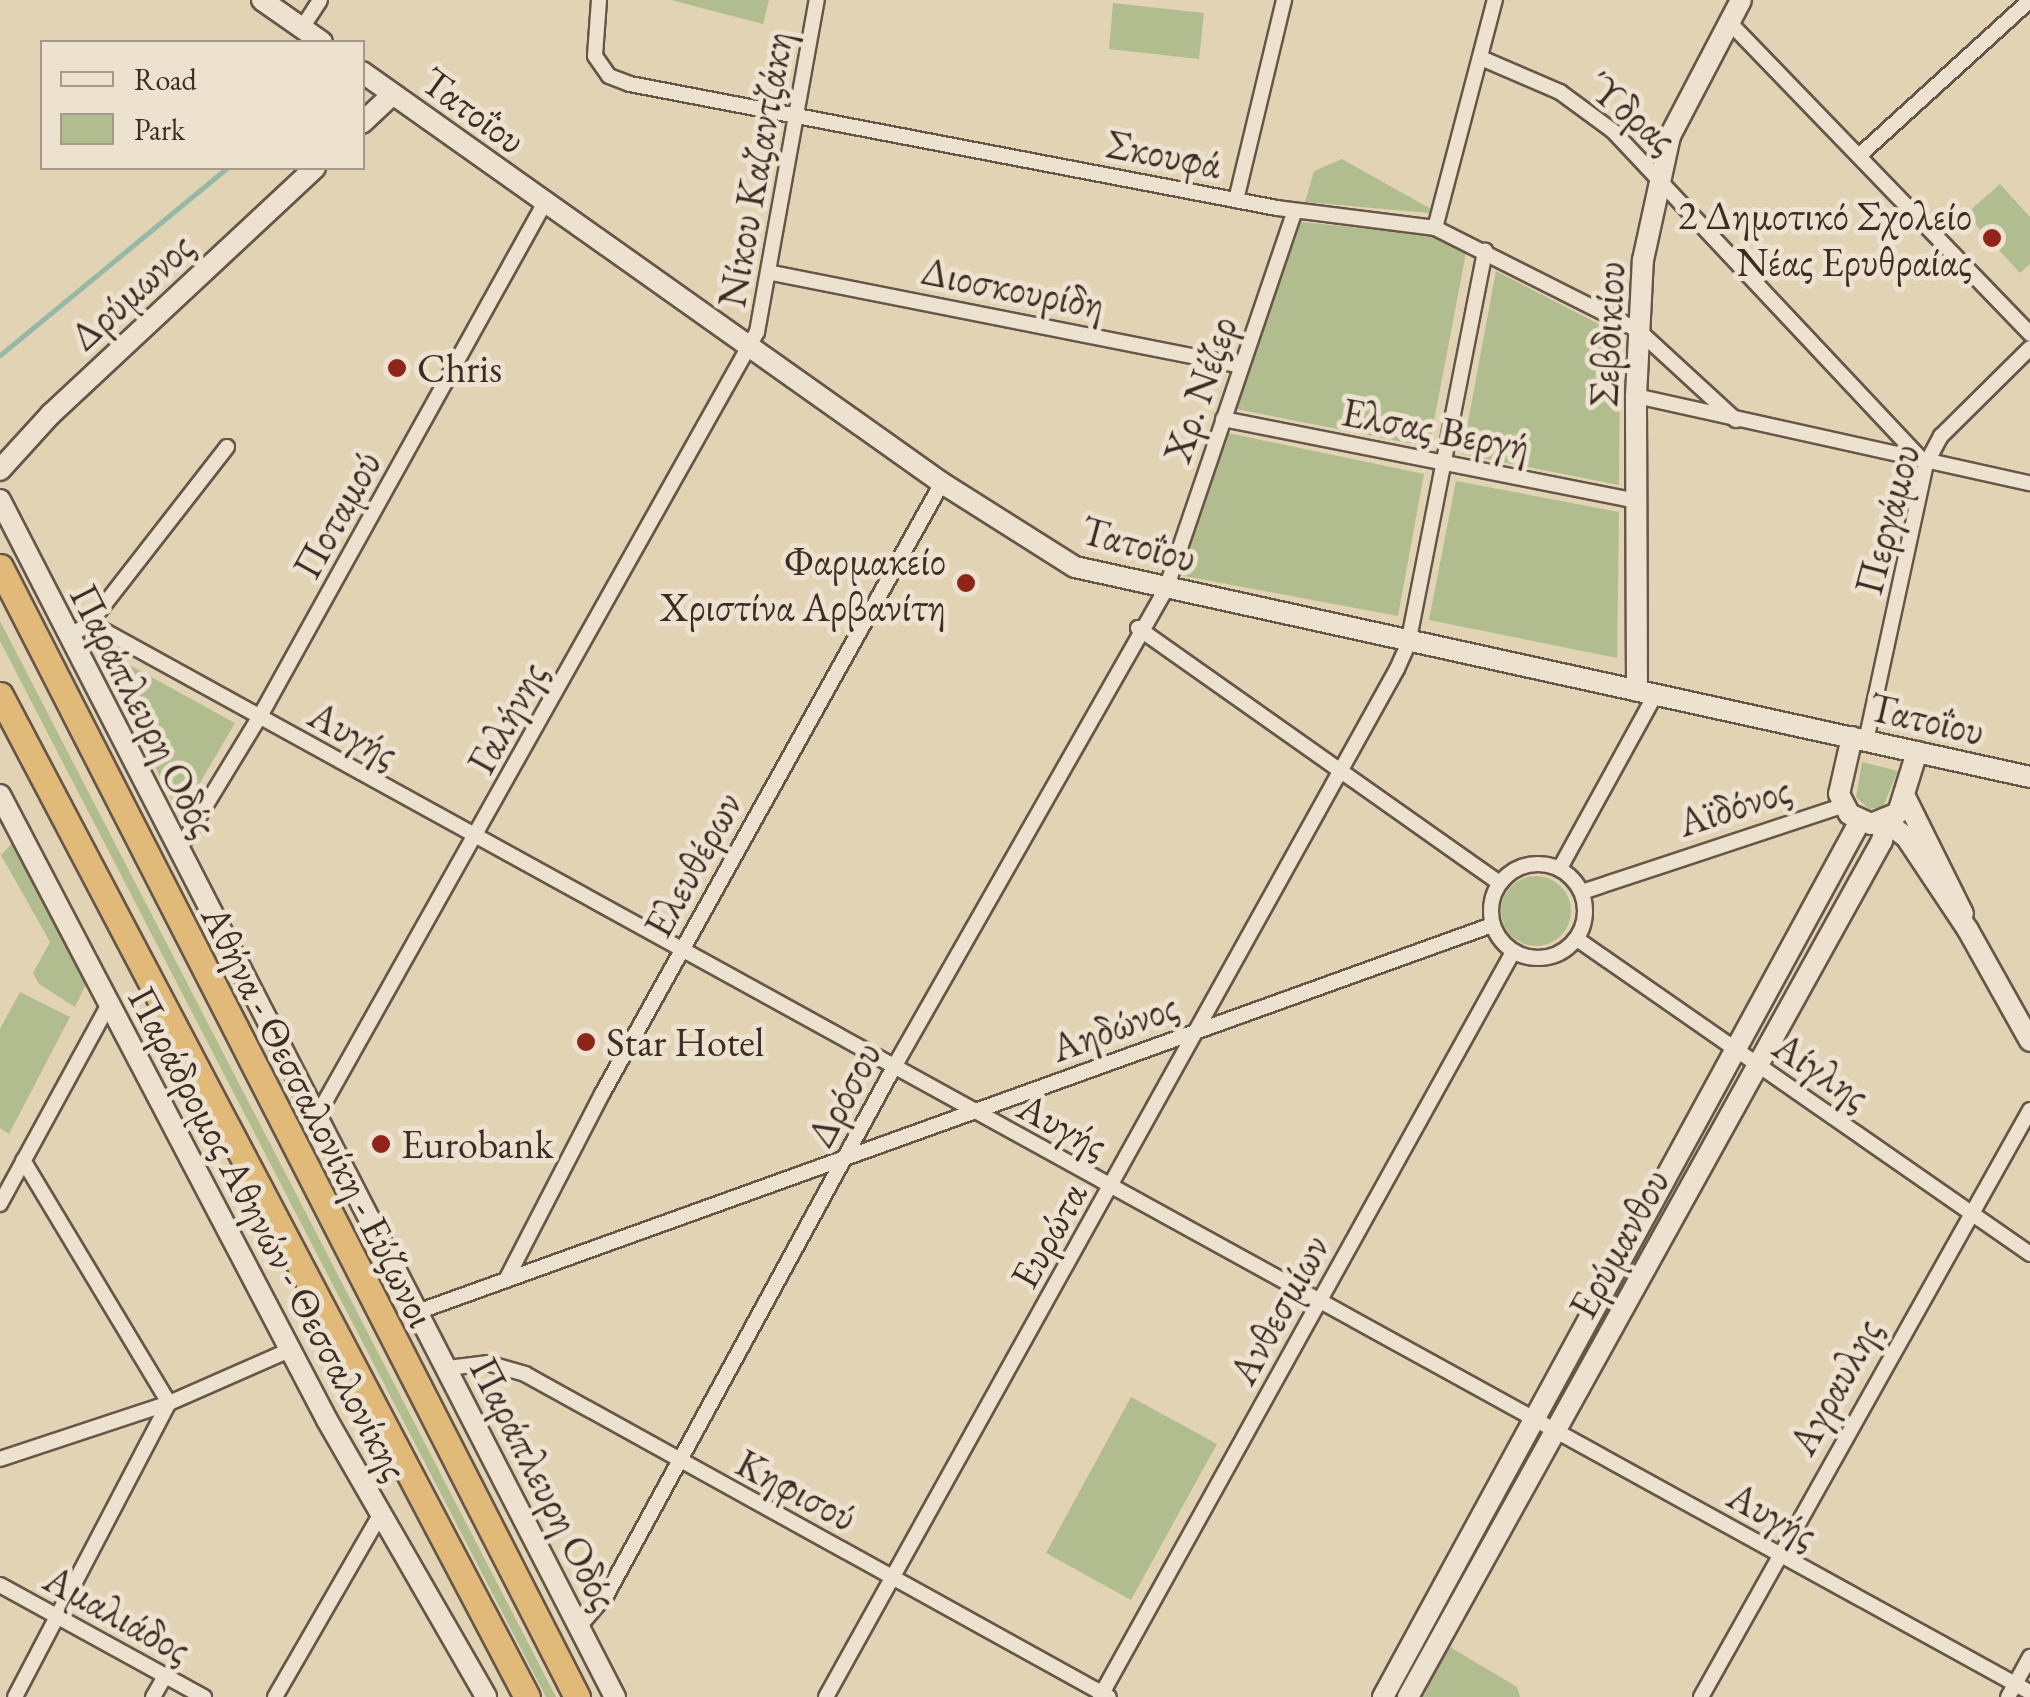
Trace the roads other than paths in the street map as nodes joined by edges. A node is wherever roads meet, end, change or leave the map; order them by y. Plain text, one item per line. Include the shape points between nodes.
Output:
1 (262, 0) edge
2 (320, 0) edge
3 (598, 0) edge
4 (818, 0) edge
5 (1284, 0) edge
6 (1495, 0) edge
7 (1741, 0) edge
8 (2030, 0) edge
9 (1728, 22) junction
10 (302, 28) junction
11 (319, 40) edge
12 (1480, 58) junction
13 (365, 74) edge
14 (393, 94) junction
15 (799, 116) junction
16 (365, 120) edge
17 (1861, 154) junction
18 (313, 170) edge
19 (1660, 176) junction
20 (1236, 200) junction
21 (544, 204) junction
22 (1295, 211) junction
23 (1435, 228) junction
24 (1485, 250) junction
25 (772, 273) junction
26 (1638, 330) junction
27 (2030, 334) edge
28 (748, 347) junction
29 (2030, 348) edge
30 (1241, 366) junction
31 (1636, 396) junction
32 (1223, 420) junction
33 (1736, 420) junction
34 (227, 447) dead end
35 (1444, 463) junction
36 (1926, 464) junction
37 (0, 470) edge
38 (942, 483) junction
39 (2030, 483) edge
40 (0, 500) edge
41 (1636, 501) junction
42 (0, 567) edge
43 (1166, 589) junction
44 (90, 623) junction
45 (1138, 628) junction
46 (68, 637) junction
47 (1408, 644) junction
48 (1646, 693) junction
49 (0, 695) edge
50 (259, 718) junction
51 (1859, 739) junction
52 (1917, 752) junction
53 (1338, 772) junction
54 (2030, 777) edge
55 (0, 795) edge
56 (1906, 799) junction
57 (1842, 806) junction
58 (1860, 822) junction
59 (1886, 822) junction
60 (476, 838) junction
61 (178, 852) junction
62 (1560, 868) junction
63 (1499, 884) junction
64 (1582, 892) junction
65 (1492, 925) junction
66 (1968, 930) junction
67 (1577, 939) junction
68 (681, 950) junction
69 (1513, 952) junction
70 (109, 1004) junction
71 (1198, 1031) junction
72 (2030, 1041) edge
73 (1736, 1050) junction
74 (1757, 1065) junction
75 (894, 1067) junction
76 (2030, 1110) edge
77 (971, 1112) junction
78 (317, 1116) junction
79 (846, 1157) junction
80 (23, 1160) junction
81 (1111, 1188) junction
82 (0, 1204) edge
83 (1969, 1210) junction
84 (2030, 1254) edge
85 (506, 1280) junction
86 (1319, 1301) junction
87 (420, 1311) junction
88 (290, 1350) junction
89 (448, 1368) junction
90 (169, 1403) junction
91 (1532, 1419) junction
92 (1553, 1430) junction
93 (0, 1459) edge
94 (680, 1464) junction
95 (379, 1517) junction
96 (1778, 1554) junction
97 (894, 1578) junction
98 (0, 1585) edge
99 (58, 1616) junction
100 (578, 1628) junction
101 (2030, 1656) edge
102 (164, 1676) junction
103 (2011, 1690) edge
104 (2030, 1692) edge
105 (1104, 1696) edge
106 (16, 1697) edge
107 (153, 1697) edge
108 (204, 1697) edge
109 (274, 1697) edge
110 (486, 1697) edge
111 (527, 1697) edge
112 (577, 1697) edge
113 (615, 1697) edge
114 (826, 1697) edge
115 (1382, 1697) edge
116 (1408, 1697) edge
117 (1701, 1697) edge

1 - 10 main road
2 - 10 street
3 - 15 street, Σκουφά via 595,56 608,76
4 - 15 street, Νίκου Καζαντζάκη
5 - 20 street
6 - 12 street
7 - 9 main road, Σεβδικίου
8 - 17 street
9 - 17 street
9 - 19 main road, Σεβδικίου via 1682,107
10 - 11 main road
12 - 19 street, Ύδρας via 1560,92
12 - 23 street
13 - 14 main road, Τατοΐου
14 - 16 main road
14 - 21 main road, Τατοΐου
15 - 20 street, Σκουφά
15 - 25 street, Νίκου Καζαντζάκη
17 - 27 street
18 - 37 main road, Δρύμωνος via 51,414
19 - 26 main road, Σεβδικίου
19 - 36 street, Ύδρας
20 - 22 street, Σκουφά
21 - 28 main road, Τατοΐου
21 - 50 street, Ποταμού
22 - 23 street, Σκουφά
22 - 30 street, Χρ. Νέζερ
23 - 24 street, Σκουφά
24 - 26 street, Σκουφά
24 - 35 street, Ευρώτα
25 - 28 street, Νίκου Καζαντζάκη
25 - 30 street, Διοσκουρίδη
26 - 31 main road, Σεβδικίου
26 - 33 street, Σκουφά
28 - 38 main road, Τατοΐου
28 - 60 street, Γαλήνης
29 - 36 street, Περγάμου via 1941,436
30 - 32 street, Χρ. Νέζερ
31 - 33 street, Σκουφά
31 - 41 main road, Σεβδικίου
32 - 35 street, Ελσας Βεργή
32 - 43 street, Χρ. Νέζερ
33 - 36 street, Σκουφά
34 - 44 street
35 - 41 street, Ελσας Βεργή
35 - 47 street, Ευρώτα
36 - 39 street, Σκουφά
36 - 51 street, Περγάμου
38 - 43 main road, Τατοΐου via 1057,558
38 - 68 street, Ελευθέρων
40 - 46 main road, Παράπλευρη Οδός
41 - 48 main road, Σεβδικίου
42 - 112 highway, Αθήνα - Θεσσαλονίκη - Εύζωνοι
43 - 45 street, Δρόσου
43 - 47 main road, Τατοΐου
44 - 46 street
44 - 50 street, Αυγής
45 - 53 street
45 - 75 street, Δρόσου
46 - 61 main road, Παράπλευρη Οδός
47 - 48 main road, Τατοΐου
47 - 53 street, Ευρώτα
48 - 51 main road, Τατοΐου
48 - 62 street
49 - 111 highway, Αθήνα - Θεσσαλονίκη - Εύζωνοι
50 - 60 street, Αυγής
50 - 61 street, Ποταμού
51 - 52 main road, Τατοΐου
51 - 57 main road, Αϊδόνος
52 - 54 main road, Τατοΐου
52 - 56 main road, Ερύμανθου
53 - 63 street
53 - 71 street, Ευρώτα
55 - 70 main road, Παράδρομος Αθηνών - Θεσσαλονίκης
56 - 59 main road, Ερύμανθου
56 - 66 main road via 1957,895
57 - 58 main road
57 - 64 street, Αϊδόνος
58 - 59 main road
58 - 73 main road, Ερύμανθου
59 - 66 main road via 1906,838
59 - 74 main road, Ερύμανθου via 1882,841
60 - 68 street, Αυγής
60 - 78 street, Γαλήνης
61 - 78 main road, Παράπλευρη Οδός
62 - 63 street via 1527,865
62 - 64 street
63 - 65 street
64 - 67 street via 1584,924
65 - 69 street
65 - 71 street, Αηδώνος
66 - 72 main road
67 - 69 street via 1548,958
67 - 73 street, Αίγλης
68 - 75 street, Αυγής
68 - 85 street, Ελευθέρων
69 - 86 street, Ανθεσμίων
70 - 80 street
70 - 88 main road, Παράδρομος Αθηνών - Θεσσαλονίκης
71 - 77 street, Αηδώνος
71 - 81 street, Ευρώτα
73 - 74 street, Αίγλης
73 - 91 main road, Ερύμανθου
74 - 83 street, Αίγλης
74 - 92 main road, Ερύμανθου
75 - 77 street, Αυγής
75 - 79 street, Δρόσου
76 - 83 street, Αγραυλης
77 - 79 street, Αηδώνος
77 - 81 street, Αυγής
78 - 87 main road, Παράπλευρη Οδός
79 - 85 street, Αηδώνος
79 - 94 street, Δρόσου
80 - 82 street
80 - 90 street
81 - 86 street, Αυγής
81 - 97 street, Ευρώτα
83 - 84 street, Αίγλης
83 - 96 street, Αγραυλης
85 - 87 street, Αηδώνος
86 - 91 street, Αυγής
86 - 105 street, Ανθεσμίων
87 - 89 main road, Παράπλευρη Οδός
88 - 90 street
88 - 95 main road, Παράδρομος Αθηνών - Θεσσαλονίκης
89 - 94 street, Κηφισού via 507,1367
89 - 100 main road, Παράπλευρη Οδός
90 - 93 street
90 - 99 street
91 - 92 street, Αυγής
91 - 115 main road, Ερύμανθου
92 - 96 street, Αυγής
92 - 116 main road, Ερύμανθου
94 - 97 street, Κηφισού
94 - 100 street, Δρόσου via 607,1594
95 - 109 street
95 - 110 main road, Παράδρομος Αθηνών - Θεσσαλονίκης
96 - 103 street, Αυγής
96 - 117 street, Αγραυλης
97 - 105 street, Κηφισού
97 - 114 street, Ευρώτα
98 - 99 street, Αμαλιάδος
99 - 102 street, Αμαλιάδος
99 - 106 street
100 - 113 main road, Παράπλευρη Οδός
101 - 103 street
102 - 107 street
102 - 108 street, Αμαλιάδος
103 - 104 street, Αυγής

